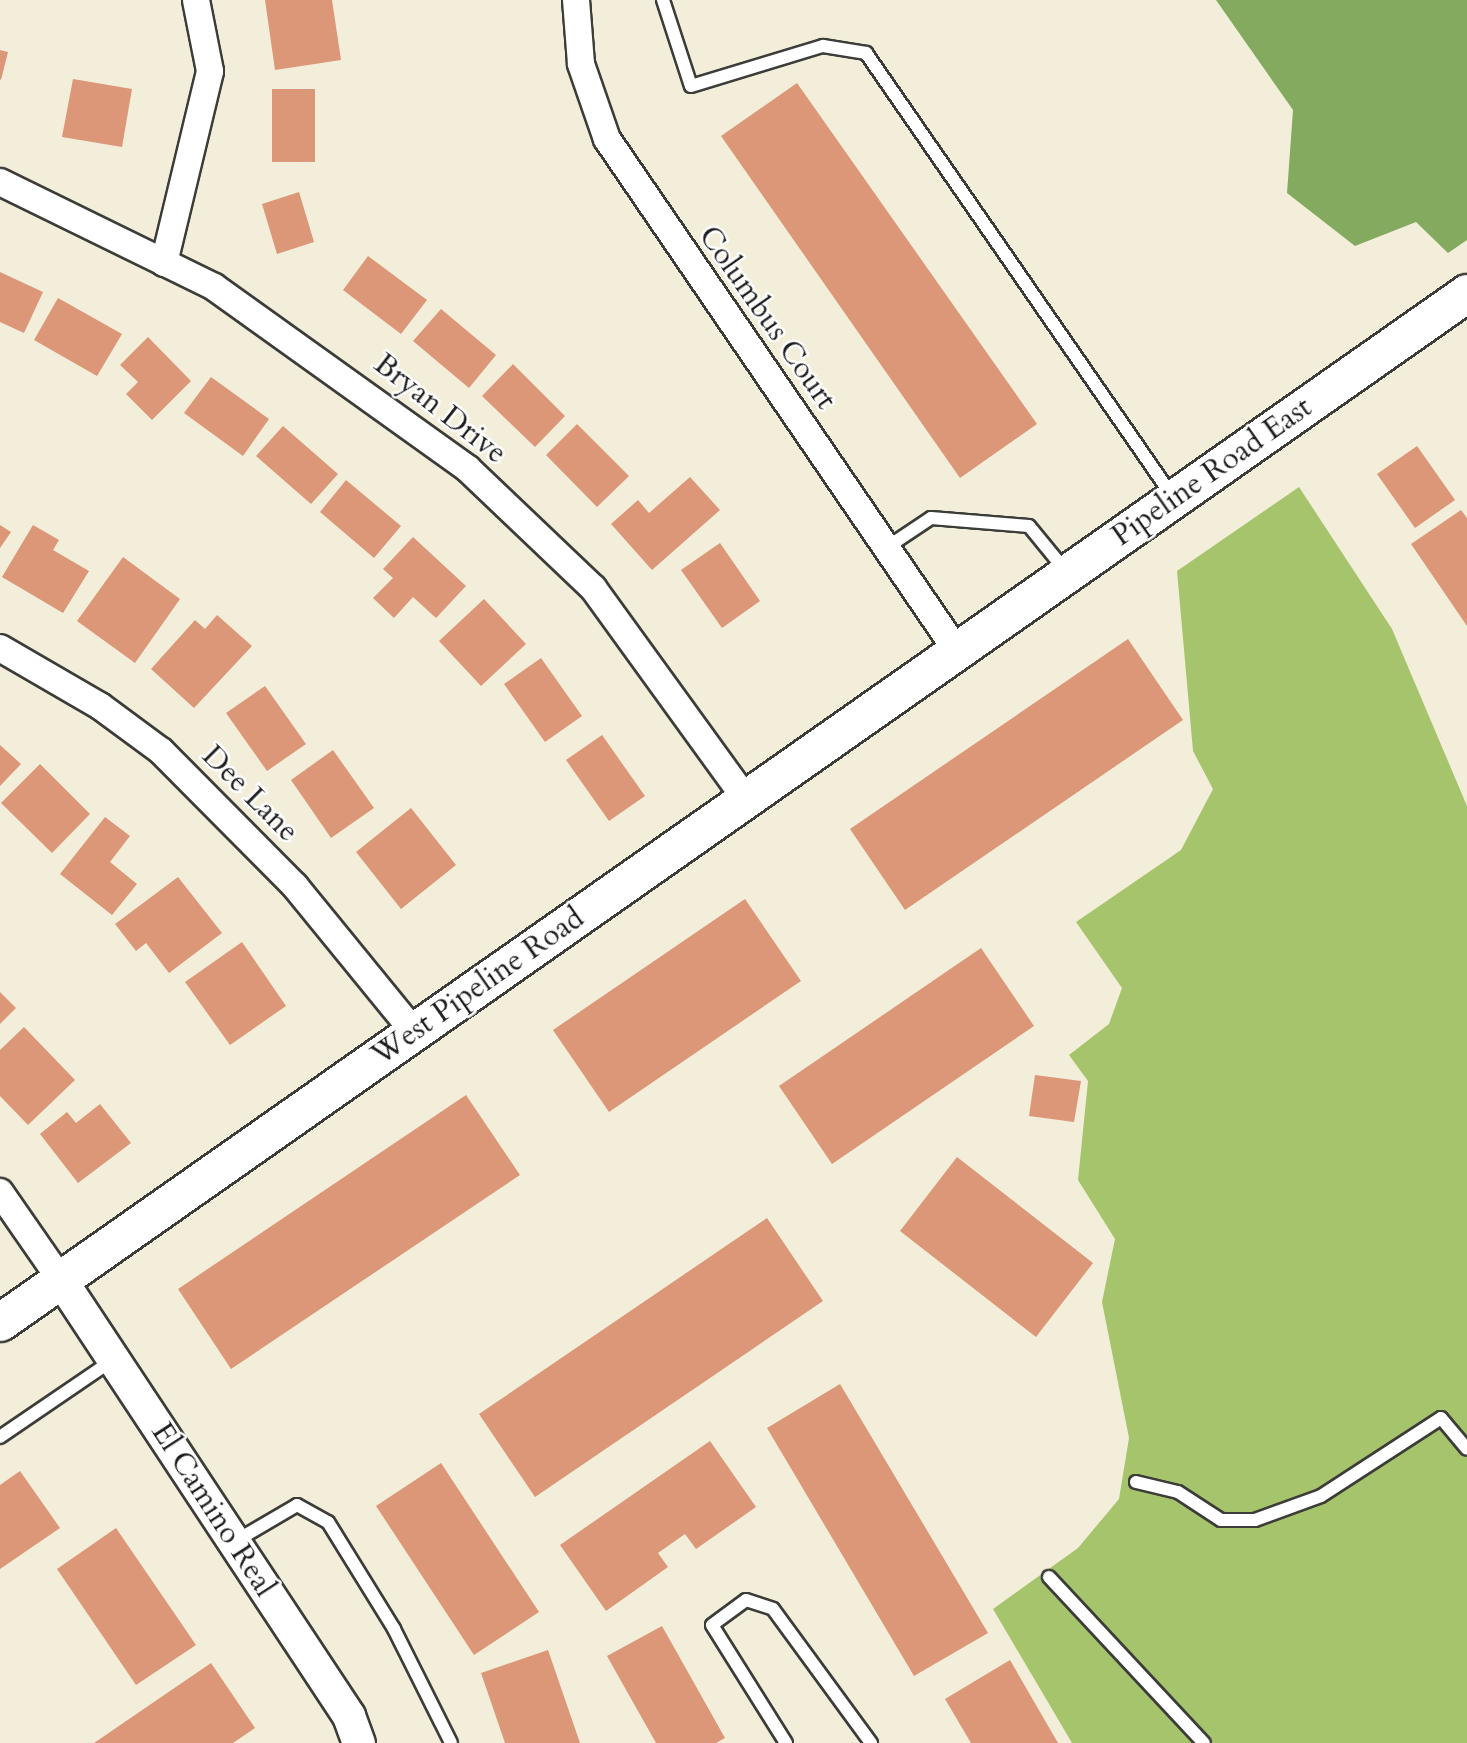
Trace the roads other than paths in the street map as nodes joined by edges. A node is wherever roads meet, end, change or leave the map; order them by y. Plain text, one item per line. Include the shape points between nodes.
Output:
1 (196, 0) edge
2 (576, 0) edge
3 (663, 0) edge
4 (0, 182) edge
5 (164, 263) junction
6 (1466, 297) edge
7 (1174, 498) junction
8 (886, 548) junction
9 (1068, 573) junction
10 (0, 648) edge
11 (957, 651) junction
12 (746, 799) junction
13 (414, 1032) junction
14 (0, 1192) edge
15 (61, 1280) junction
16 (0, 1322) edge
17 (114, 1360) junction
18 (0, 1437) edge
19 (1467, 1449) edge
20 (1136, 1482) dead end
21 (234, 1542) junction
22 (1049, 1577) dead end
23 (352, 1740) edge
24 (451, 1743) edge
25 (786, 1743) edge
26 (871, 1743) edge
27 (1204, 1743) edge

1 - 5 street via 210,71
2 - 8 street, Columbus Court via 581,64 607,139
3 - 7 lane via 691,86 823,46 866,53
4 - 5 street, Bryan Drive
5 - 12 street, Bryan Drive via 225,295 468,469 593,588
6 - 7 main road, Pipeline Road East
7 - 9 main road, Pipeline Road East
8 - 9 lane via 932,518 1029,526
8 - 11 street, Columbus Court
9 - 11 main road, Pipeline Road East
10 - 13 street, Dee Lane via 100,706 160,751 295,886
11 - 12 main road, West Pipeline Road
12 - 13 main road, West Pipeline Road
13 - 15 main road, West Pipeline Road
14 - 15 street
15 - 16 main road, West Pipeline Road
15 - 17 street, El Camino Real
17 - 18 lane
17 - 21 street, El Camino Real
19 - 20 lane via 1441,1418 1373,1467 1321,1496 1255,1520 1221,1520 1178,1492
21 - 23 street, El Camino Real
21 - 24 lane via 297,1505 328,1522 394,1629
22 - 27 lane
25 - 26 lane via 712,1625 746,1600 773,1609

